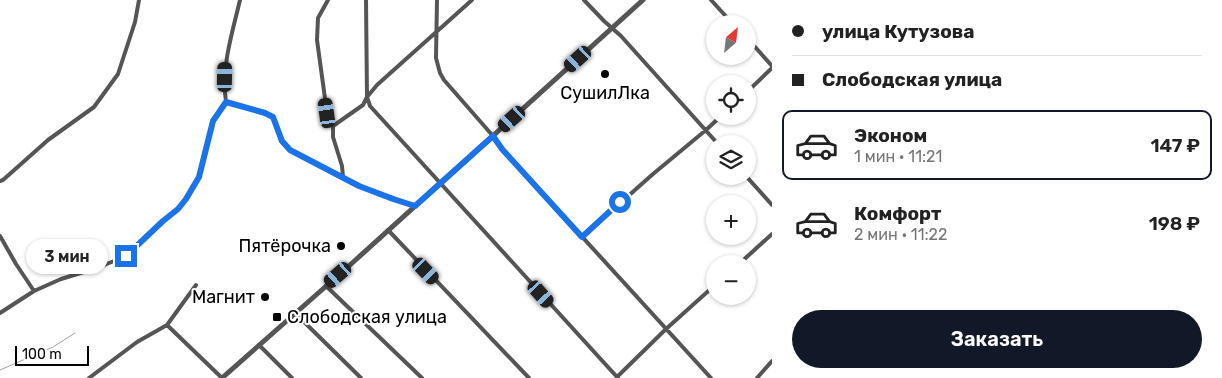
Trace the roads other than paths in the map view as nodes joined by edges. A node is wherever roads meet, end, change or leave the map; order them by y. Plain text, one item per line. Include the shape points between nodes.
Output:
1 (138, 0) edge
2 (240, 0) edge
3 (328, 0) edge
4 (366, 0) edge
5 (437, 0) edge
6 (472, 0) edge
7 (584, 0) edge
8 (643, 0) edge
9 (711, 0) edge
10 (725, 15) edge
11 (611, 29) junction
12 (437, 32) junction
13 (756, 49) edge
14 (772, 67) edge
15 (756, 83) edge
16 (367, 97) junction
17 (226, 102) junction
18 (711, 125) edge
19 (333, 126) junction
20 (706, 130) junction
21 (710, 135) edge
22 (493, 136) junction
23 (343, 177) junction
24 (0, 181) edge
25 (440, 184) junction
26 (754, 185) edge
27 (772, 205) edge
28 (415, 206) junction
29 (388, 230) junction
30 (772, 234) edge
31 (0, 236) edge
32 (582, 237) junction
33 (748, 255) edge
34 (196, 285) dead end
35 (326, 286) junction
36 (34, 291) junction
37 (706, 293) edge
38 (0, 313) edge
39 (295, 313) junction
40 (167, 325) junction
41 (666, 329) junction
42 (259, 345) junction
43 (772, 361) edge
44 (617, 377) edge
45 (89, 378) edge
46 (222, 378) edge
47 (292, 378) edge
48 (361, 378) edge
49 (422, 378) edge
50 (529, 378) edge
51 (711, 378) edge
52 (757, 378) edge

1 - 24 street via 135,22 118,74 94,108 48,140
2 - 17 street via 226,63
3 - 19 street via 318,18 317,40 327,113
4 - 16 street
5 - 12 street
6 - 12 street
7 - 11 street
8 - 11 street
9 - 10 street
11 - 20 street
11 - 22 street
12 - 16 street
12 - 22 street via 436,58 440,73
13 - 14 street
14 - 15 street
16 - 19 street via 362,105
16 - 25 street via 370,106
17 - 23 street via 273,117 282,141 290,150
17 - 36 street via 213,121 199,177 178,209 126,256
18 - 20 street
19 - 23 street
20 - 21 street
20 - 32 street
22 - 25 street
22 - 32 street
23 - 28 street
25 - 28 street
25 - 44 street
26 - 27 street
28 - 29 street
29 - 35 street
29 - 50 street
30 - 33 street
31 - 36 street
32 - 41 street
34 - 40 street
35 - 39 street
35 - 49 street
36 - 38 street
37 - 41 street
39 - 42 street
39 - 48 street
40 - 45 street via 137,342
40 - 46 street
41 - 44 street
41 - 51 street
42 - 46 street
42 - 47 street
43 - 52 street

